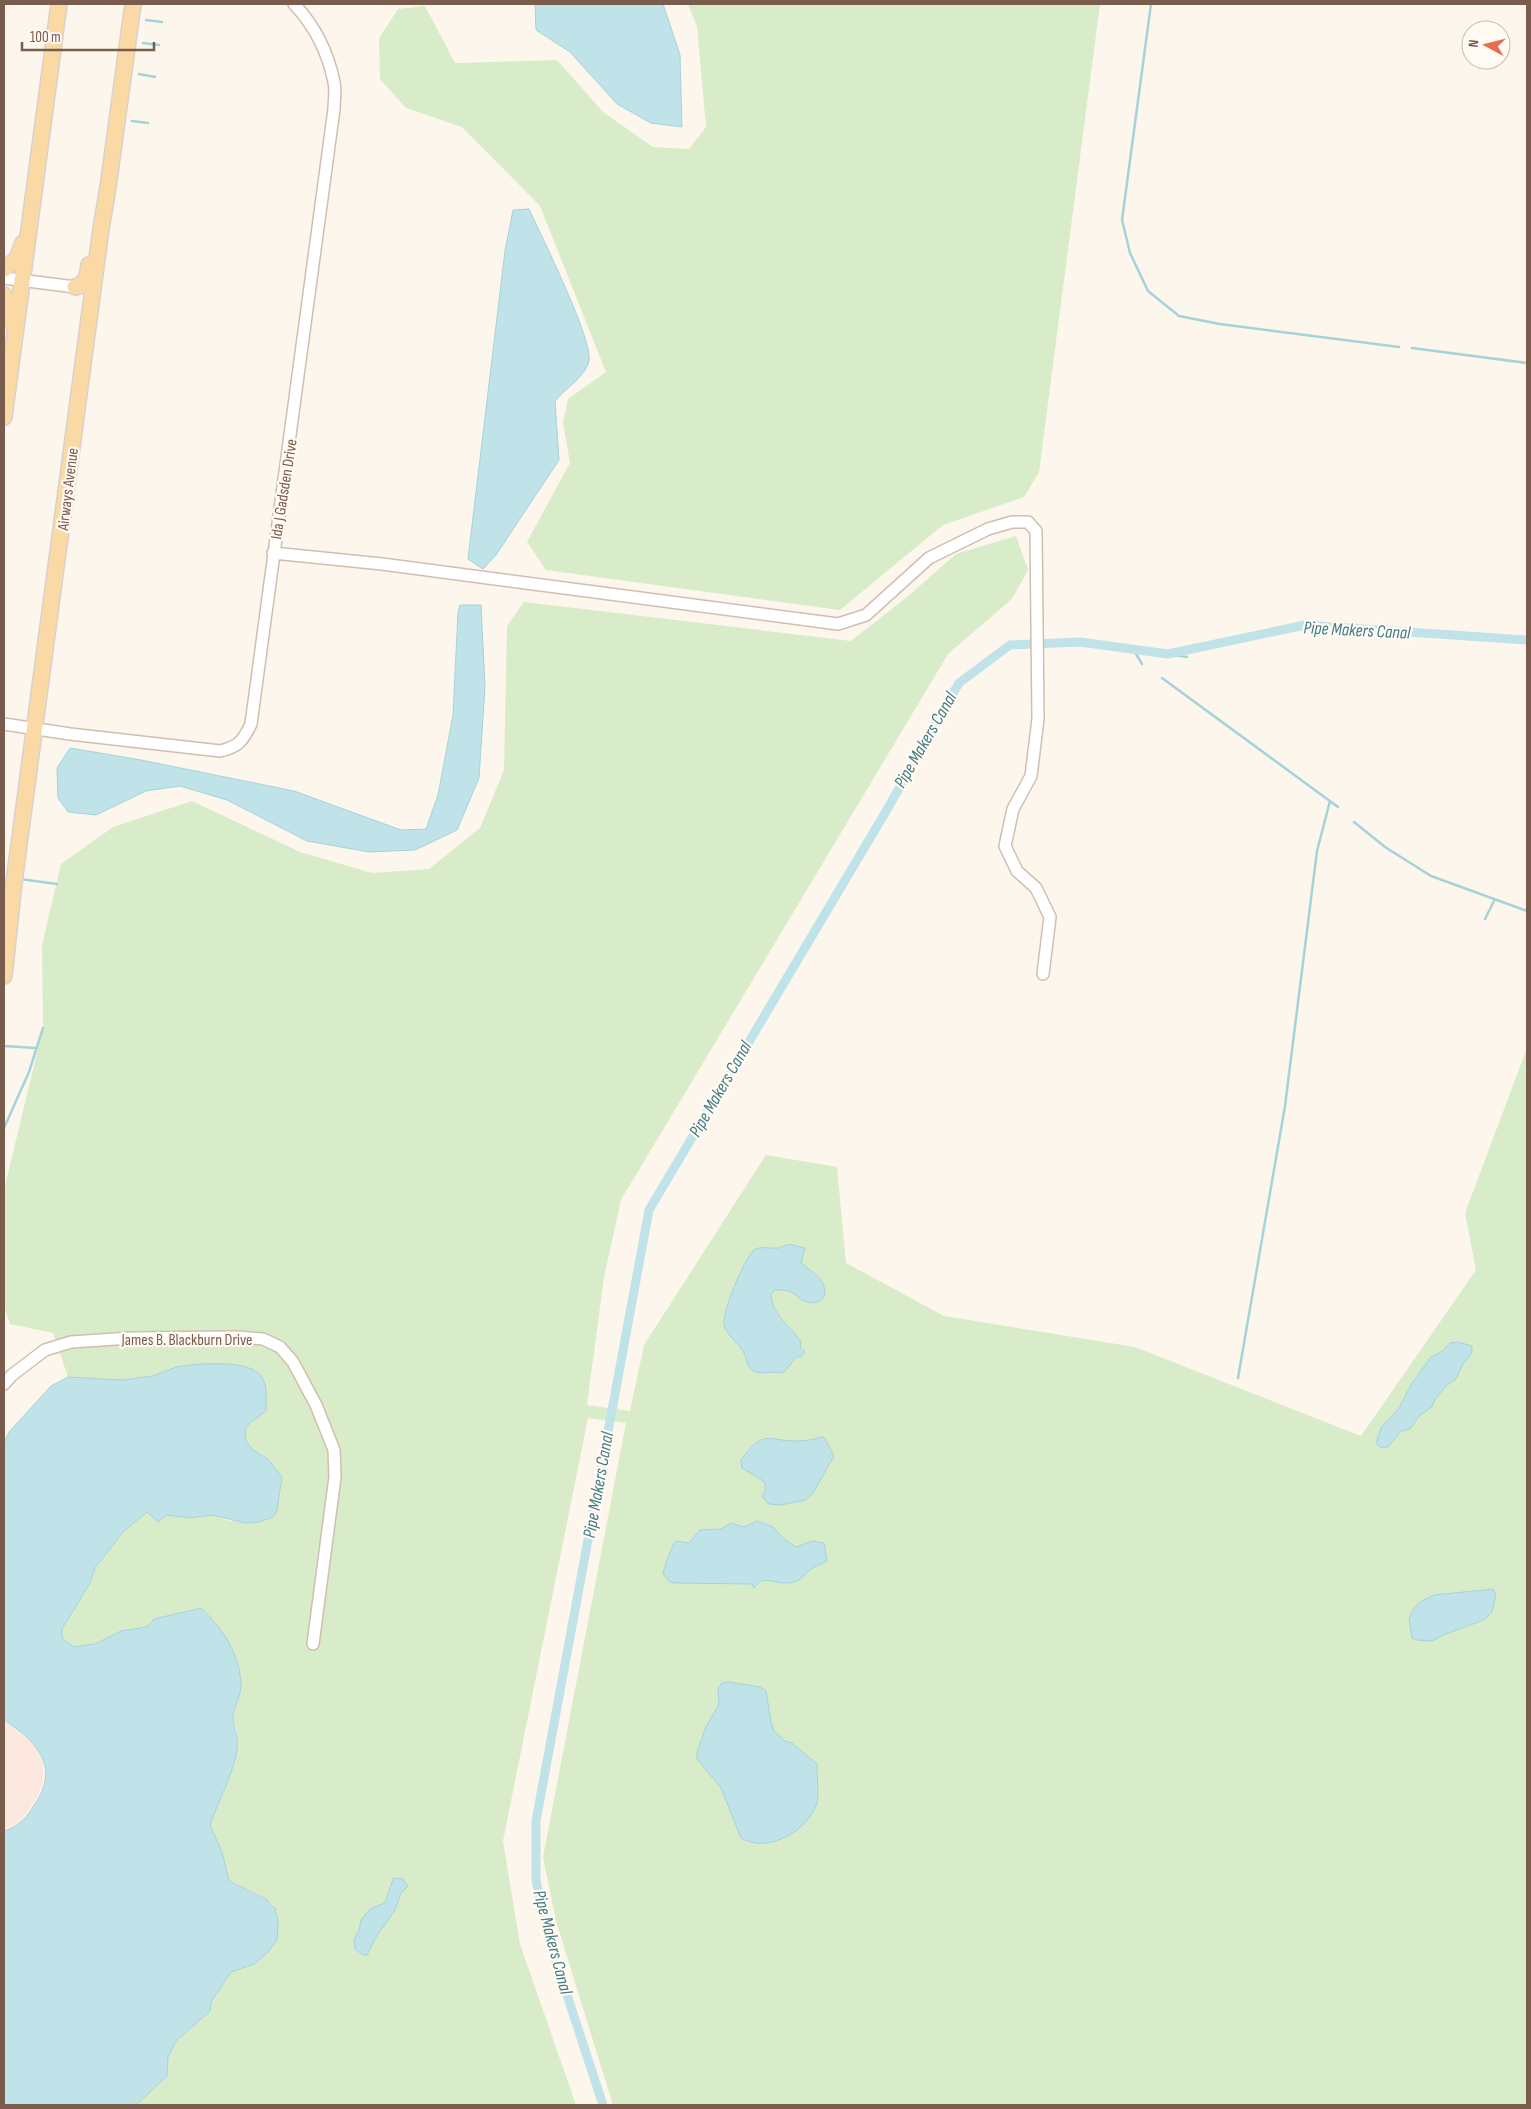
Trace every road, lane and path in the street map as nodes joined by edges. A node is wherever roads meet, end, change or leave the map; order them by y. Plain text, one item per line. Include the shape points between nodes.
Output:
1 (60, 4) edge
2 (133, 4) edge
3 (294, 4) edge
4 (29, 227) junction
5 (100, 230) junction
6 (4, 269) edge
7 (4, 278) edge
8 (23, 280) junction
9 (75, 287) junction
10 (4, 295) edge
11 (89, 321) junction
12 (15, 332) junction
13 (4, 416) edge
14 (273, 553) junction
15 (4, 724) edge
16 (36, 728) junction
17 (1043, 974) dead end
18 (4, 976) edge
19 (4, 1384) edge
20 (313, 1644) dead end

1 - 4 main road
2 - 5 main road, Airways Avenue
3 - 14 street, Ida J Gadsden Drive via 324,49 335,84 294,417
4 - 6 main road via 18,259
4 - 8 main road
5 - 9 main road via 91,250 87,276 82,285
5 - 11 main road, Airways Avenue
7 - 8 street
8 - 9 street
8 - 12 main road
9 - 11 main road via 84,298
10 - 12 main road via 11,308
11 - 16 main road, Airways Avenue
12 - 13 main road
14 - 16 street, Ida J Gadsden Drive via 251,724 233,748 220,751
14 - 17 street via 382,564 838,624 866,615 928,558 988,529 1012,522 1028,522 1036,531 1038,719 1031,776 1012,809 1005,846 1017,871 1036,888 1050,917
15 - 16 street, Ida J Gadsden Drive
16 - 18 main road, Airways Avenue via 14,878
19 - 20 street, James B. Blackburn Drive via 45,1350 71,1342 238,1337 263,1339 280,1348 294,1362 334,1450 335,1477

